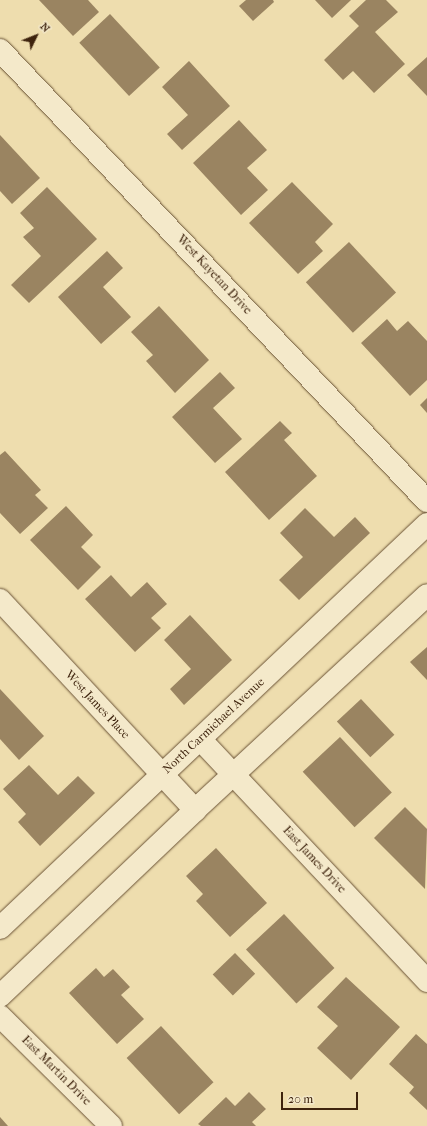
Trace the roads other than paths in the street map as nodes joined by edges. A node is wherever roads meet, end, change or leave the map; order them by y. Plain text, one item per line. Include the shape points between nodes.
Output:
1 (0, 50) edge
2 (427, 501) edge
3 (427, 524) edge
4 (427, 595) edge
5 (0, 600) edge
6 (200, 740) junction
7 (162, 775) junction
8 (234, 776) junction
9 (195, 810) junction
10 (0, 928) edge
11 (427, 981) edge
12 (0, 996) edge
13 (0, 1016) edge
14 (111, 1126) edge

1 - 2 street, West Kayetan Drive
3 - 6 street, North Carmichael Avenue
4 - 8 street
5 - 7 street, West James Place
6 - 7 street, North Carmichael Avenue
6 - 8 street, East James Drive
7 - 9 street, West James Place
7 - 10 street, North Carmichael Avenue
8 - 9 street
8 - 11 street, East James Drive
9 - 12 street
13 - 14 street, East Martin Drive

